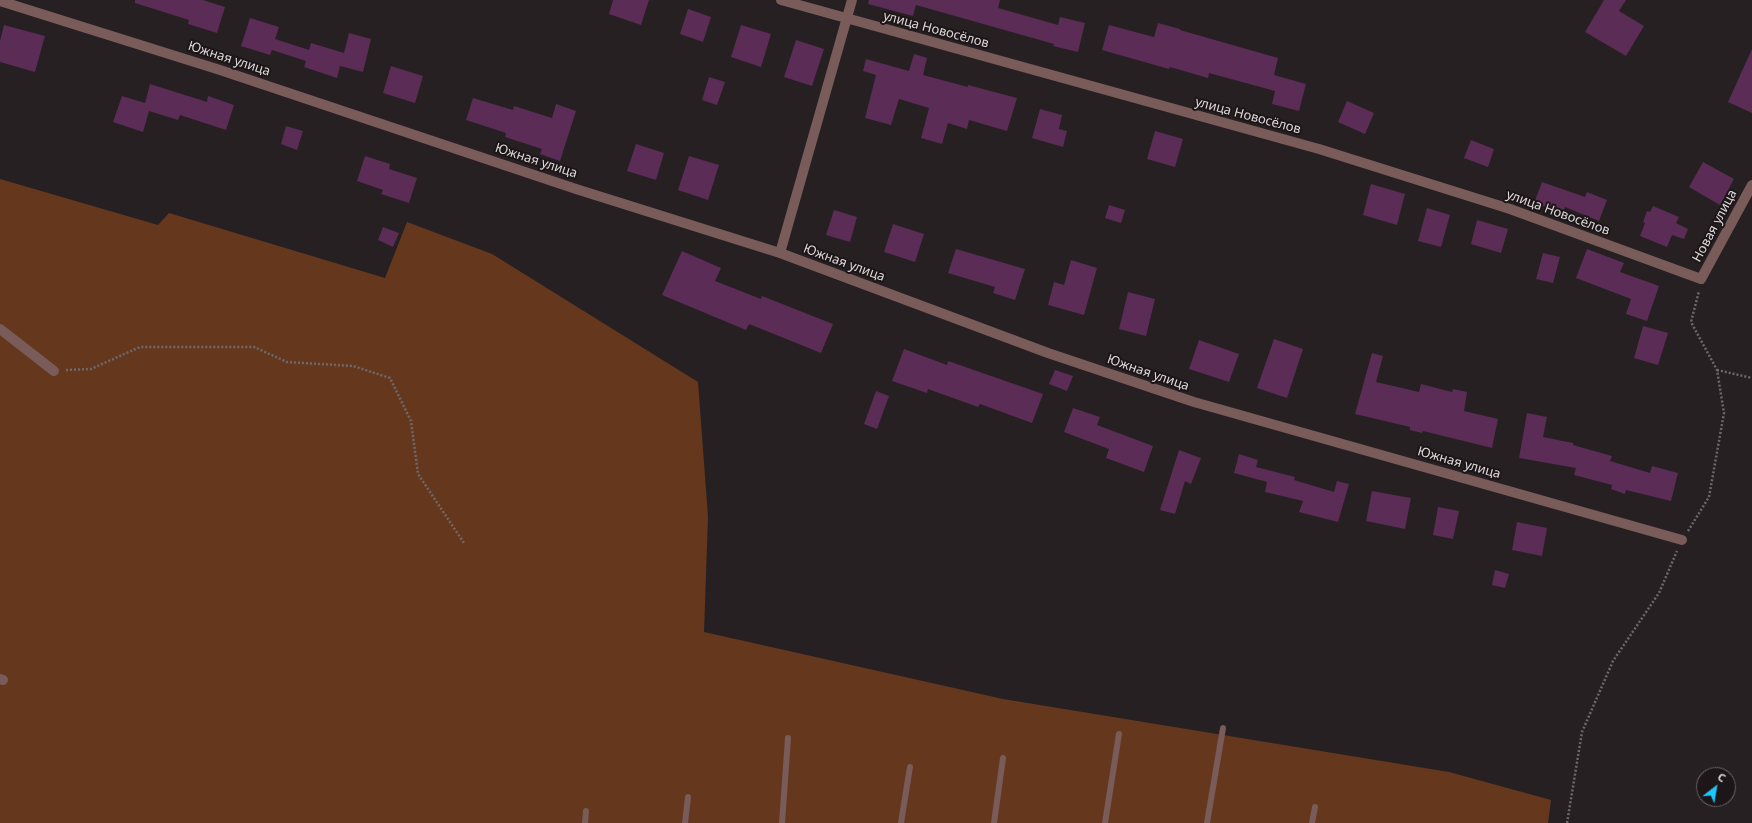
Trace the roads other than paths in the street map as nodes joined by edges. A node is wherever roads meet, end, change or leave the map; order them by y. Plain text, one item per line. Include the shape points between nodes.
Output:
1 (781, 0) edge
2 (852, 0) edge
3 (0, 1) edge
4 (847, 19) junction
5 (1752, 184) edge
6 (780, 253) junction
7 (1701, 279) joint
8 (0, 330) edge
9 (54, 371) road end
10 (1682, 540) road end
11 (1223, 728) dead end
12 (1119, 734) dead end
13 (788, 738) dead end
14 (1003, 758) dead end
15 (910, 767) dead end
16 (688, 797) dead end
17 (1315, 807) dead end
18 (586, 811) dead end
19 (585, 823) edge
20 (685, 823) edge
21 (782, 823) edge
22 (900, 823) edge
23 (994, 823) edge
24 (1105, 823) edge
25 (1207, 823) edge
26 (1312, 823) edge

1 - 4 street, улица Новосёлов
2 - 4 street
3 - 6 street, Южная улица
4 - 6 street
4 - 7 street, улица Новосёлов via 1319,149 1510,209
5 - 7 street, Новая улица
6 - 10 street, Южная улица via 1048,353 1194,402
8 - 9 street
11 - 25 lane
12 - 24 lane
13 - 21 lane
14 - 23 lane
15 - 22 lane
16 - 20 lane
17 - 26 lane
18 - 19 lane

